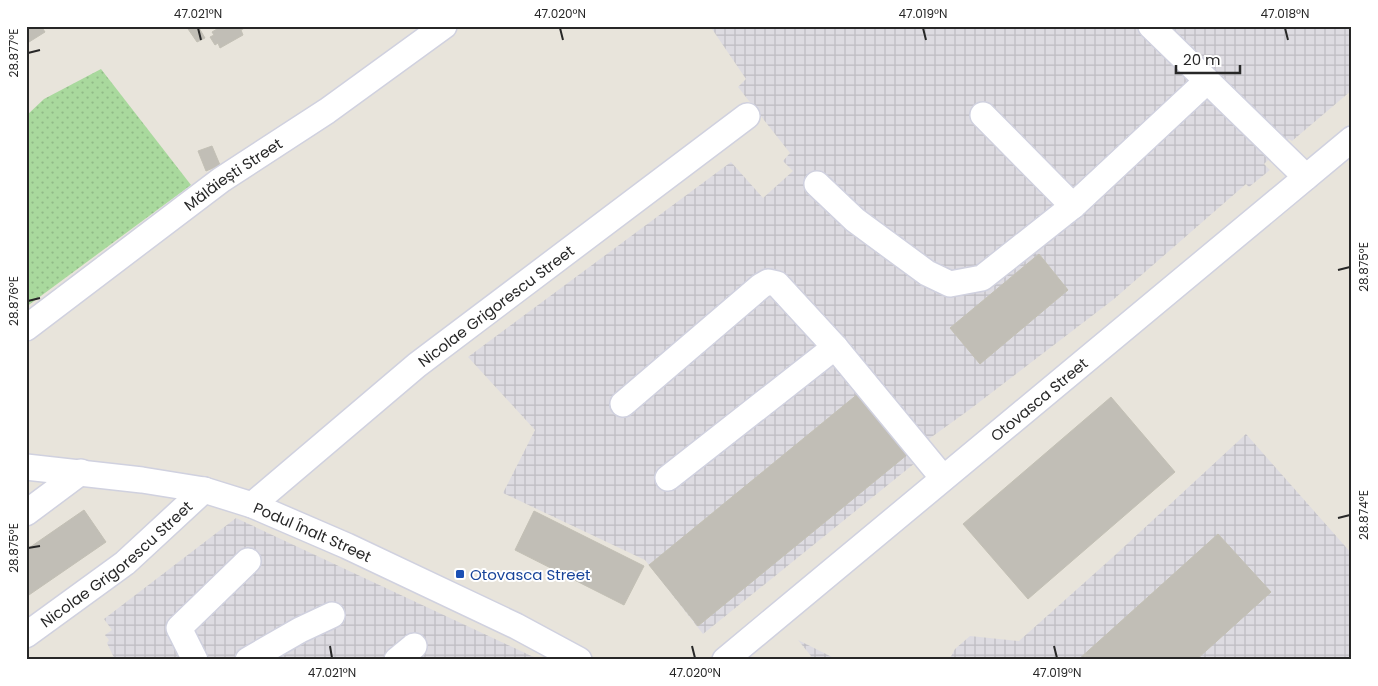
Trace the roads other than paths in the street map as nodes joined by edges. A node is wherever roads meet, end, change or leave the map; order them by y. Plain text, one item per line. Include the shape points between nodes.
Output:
1 (444, 26) edge
2 (1151, 26) edge
3 (1207, 81) junction
4 (983, 115) dead end
5 (747, 116) dead end
6 (1352, 139) edge
7 (1306, 177) junction
8 (817, 184) dead end
9 (1073, 206) junction
10 (26, 328) edge
11 (835, 347) junction
12 (623, 404) dead end
13 (26, 467) edge
14 (81, 472) junction
15 (668, 478) dead end
16 (943, 478) junction
17 (204, 490) junction
18 (252, 505) junction
19 (26, 513) edge
20 (248, 561) dead end
21 (332, 615) dead end
22 (26, 635) edge
23 (195, 660) edge
24 (248, 660) edge
25 (579, 660) edge
26 (724, 660) edge

1 - 10 street, Mălăiești Street via 328,111 221,180
2 - 3 street
3 - 7 street
3 - 9 street
4 - 9 street
5 - 18 street, Nicolae Grigorescu Street via 416,365
6 - 7 street, Otovasca Street
7 - 16 street, Otovasca Street
8 - 9 street via 855,220 927,273 950,284 982,278
11 - 12 street via 777,284 768,282
11 - 15 street
11 - 16 street
13 - 14 street, Podul Înalt Street
14 - 17 street, Podul Înalt Street
14 - 19 street
16 - 26 street, Otovasca Street
17 - 18 street, Podul Înalt Street
17 - 22 street, Nicolae Grigorescu Street via 125,563
18 - 25 street, Podul Înalt Street via 516,626
20 - 23 street via 179,628
21 - 24 street

